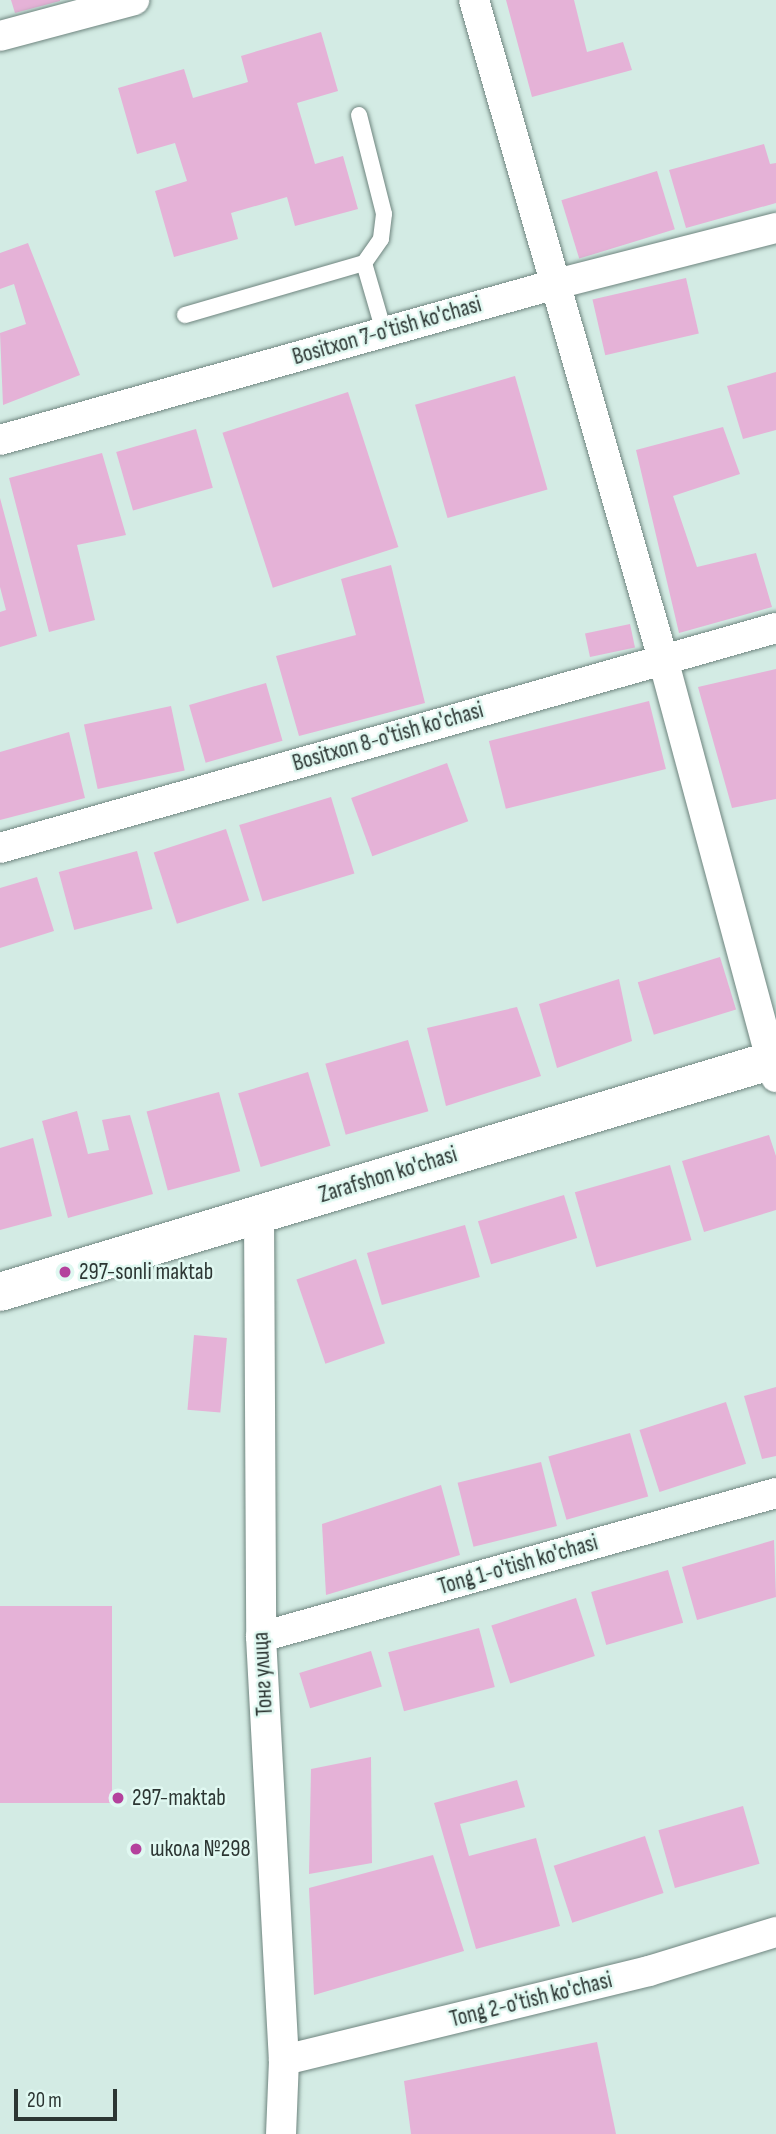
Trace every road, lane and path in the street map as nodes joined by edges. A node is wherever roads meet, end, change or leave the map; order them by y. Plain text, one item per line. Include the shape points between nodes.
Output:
1 (134, 0) edge
2 (474, 0) edge
3 (0, 36) edge
4 (359, 115) dead end
5 (776, 228) edge
6 (364, 263) junction
7 (556, 284) junction
8 (185, 315) dead end
9 (384, 332) junction
10 (0, 440) edge
11 (776, 628) edge
12 (663, 659) junction
13 (0, 848) edge
14 (774, 1066) edge
15 (259, 1213) junction
16 (0, 1292) edge
17 (776, 1493) edge
18 (261, 1637) junction
19 (776, 1932) edge
20 (284, 2060) junction
21 (281, 2134) edge

1 - 3 street
2 - 7 street
4 - 6 lane via 384,214 381,239
5 - 7 street, Bositxon 7-o'tish ko'chasi
6 - 8 lane
6 - 9 lane
7 - 9 street, Bositxon 7-o'tish ko'chasi
7 - 12 street
9 - 10 street, Bositxon 7-o'tish ko'chasi
11 - 12 street, Bositxon 8-o'tish ko'chasi
12 - 13 street, Bositxon 8-o'tish ko'chasi
12 - 14 street
14 - 15 street, Zarafshon ko'chasi
15 - 16 street, Zarafshon ko'chasi
15 - 18 street, Тонг улица
17 - 18 street, Tong 1-o'tish ko'chasi
18 - 20 street, Тонг улица
19 - 20 street, Tong 2-o'tish ko'chasi via 649,1971
20 - 21 street, Тонг улица

